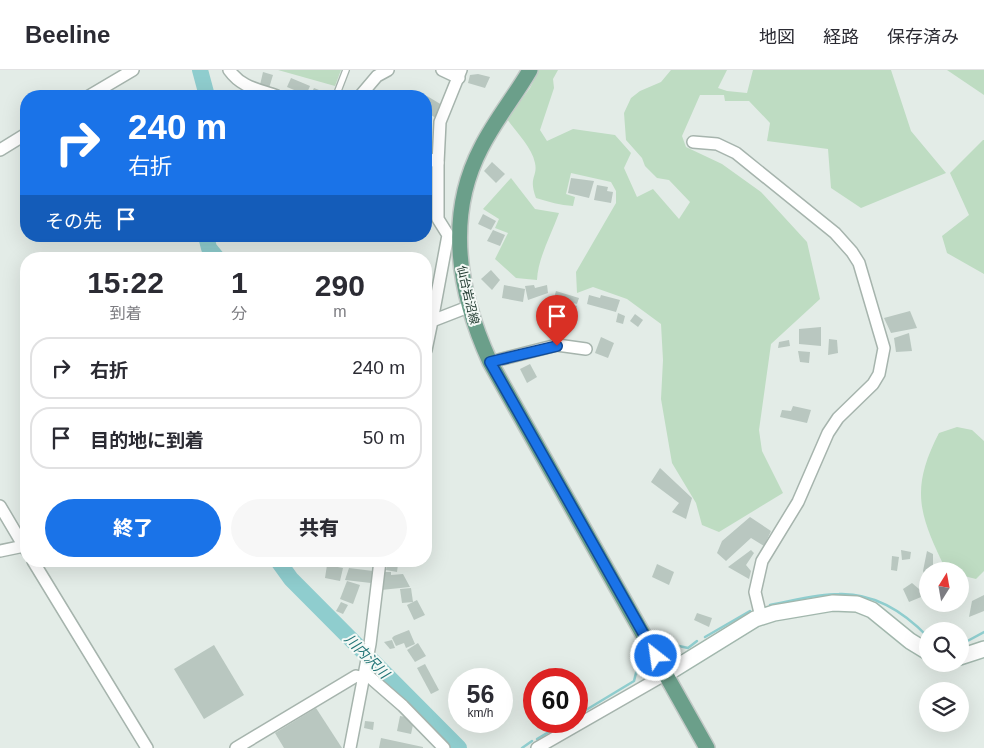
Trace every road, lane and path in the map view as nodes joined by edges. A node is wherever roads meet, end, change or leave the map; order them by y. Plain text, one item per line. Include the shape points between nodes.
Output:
1 (133, 70) edge
2 (229, 70) edge
3 (346, 70) edge
4 (388, 70) edge
5 (442, 70) edge
6 (530, 70) edge
7 (460, 74) edge
8 (99, 90) edge
9 (255, 90) edge
10 (338, 90) edge
11 (365, 90) edge
12 (20, 138) edge
13 (693, 142) dead end
14 (0, 150) edge
15 (432, 160) edge
16 (438, 163) junction
17 (468, 307) junction
18 (432, 321) joint
19 (586, 349) dead end
20 (490, 362) junction
21 (0, 506) edge
22 (20, 540) edge
23 (20, 549) edge
24 (0, 552) edge
25 (37, 567) edge
26 (379, 567) edge
27 (761, 617) junction
28 (919, 646) edge
29 (984, 649) edge
30 (969, 654) edge
31 (365, 673) junction
32 (666, 674) junction
33 (147, 748) edge
34 (236, 748) edge
35 (350, 748) edge
36 (444, 748) edge
37 (537, 748) edge
38 (707, 748) edge

1 - 8 street
2 - 9 street via 248,88
3 - 10 lane
4 - 11 street via 377,76
5 - 7 street
6 - 17 main road, 仙台岩沼線 via 482,147 468,180 458,243
7 - 16 street via 440,122
12 - 14 street
13 - 27 street via 717,144 736,153 844,242 859,263 884,348 876,379 828,433 798,502 762,561 755,592
15 - 16 street
16 - 18 street via 438,219 448,235
17 - 18 street
17 - 20 main road, 仙台岩沼線
19 - 20 street via 557,346
20 - 32 main road, 仙台岩沼線
21 - 22 street
23 - 24 street
25 - 33 street
26 - 31 street
27 - 28 street via 833,603 857,604 872,610
27 - 32 street via 711,644
29 - 30 street
31 - 34 street
31 - 35 street
31 - 36 street
32 - 37 street
32 - 38 main road, 仙台岩沼線

